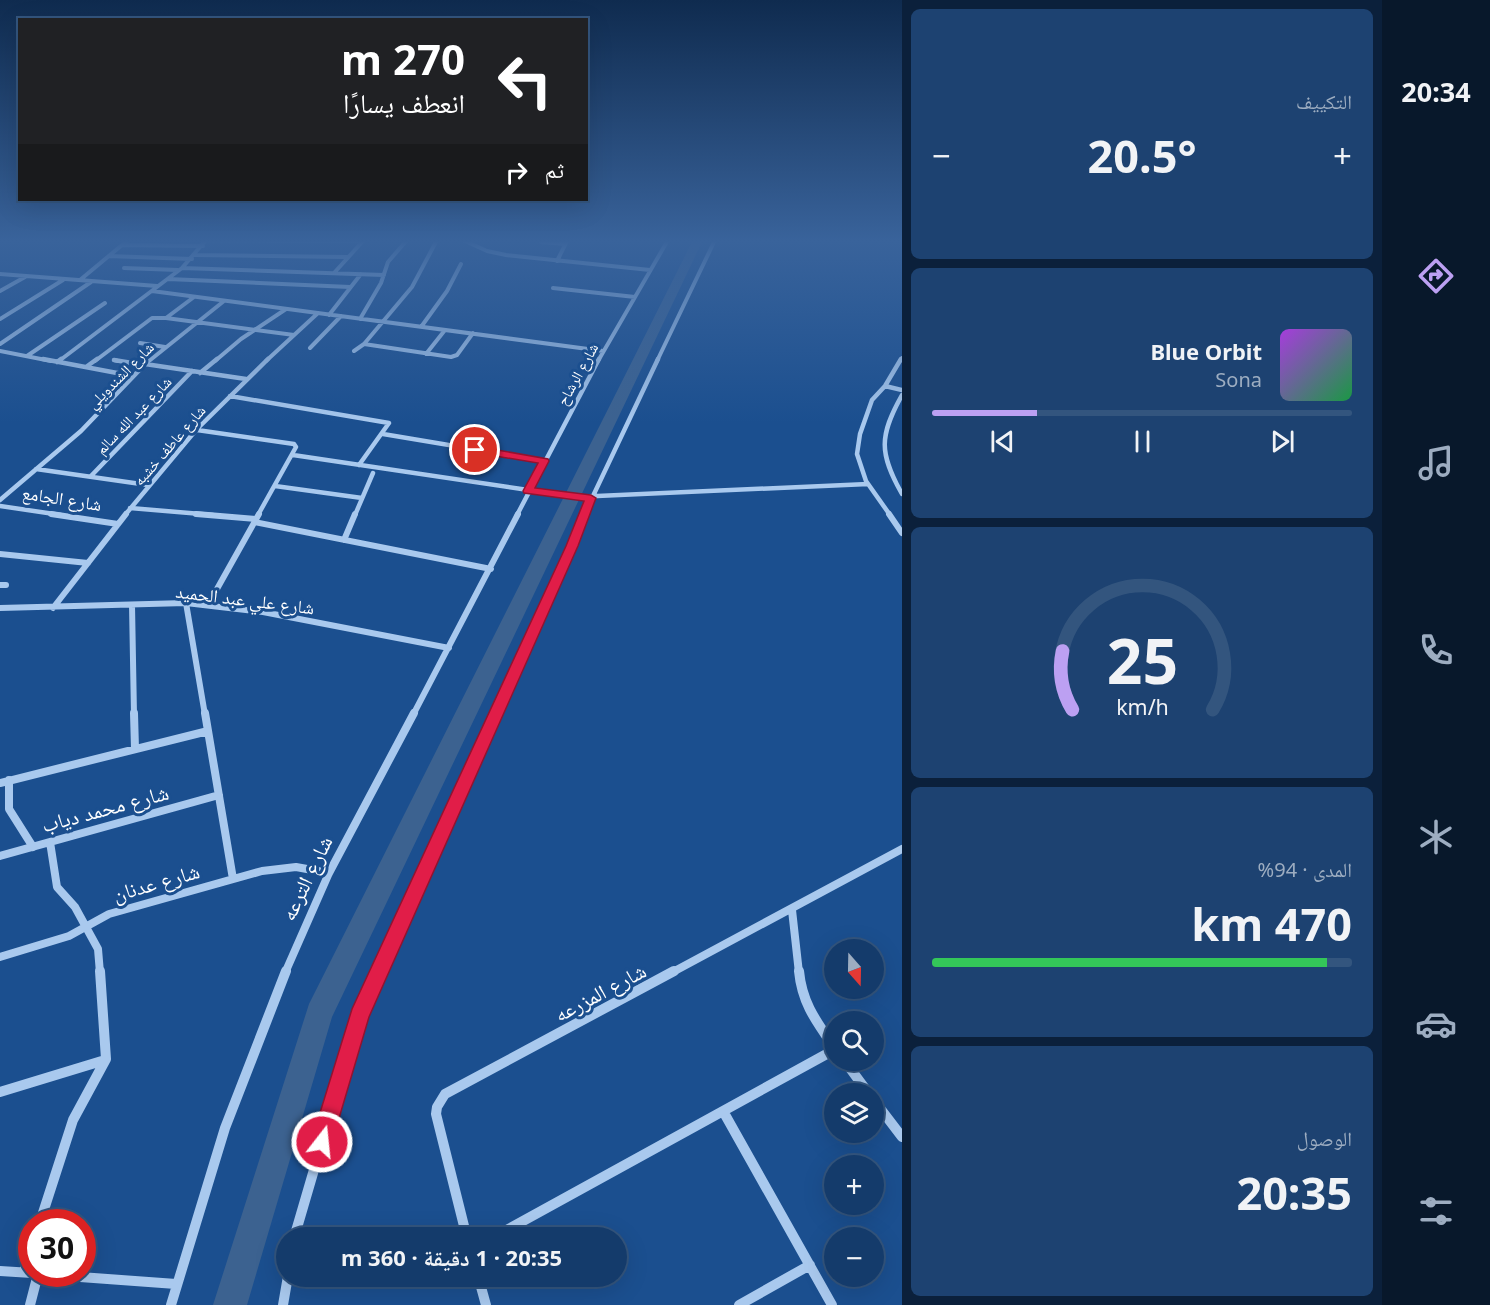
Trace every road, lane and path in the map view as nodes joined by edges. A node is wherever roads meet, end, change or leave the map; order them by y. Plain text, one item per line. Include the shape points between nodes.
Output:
1 (30, 301) edge
2 (62, 301) edge
3 (139, 301) edge
4 (189, 301) edge
5 (224, 301) joint
6 (340, 301) edge
7 (370, 301) edge
8 (401, 301) edge
9 (441, 301) edge
10 (633, 301) edge
11 (686, 301) edge
12 (105, 303) dead end
13 (287, 309) junction
14 (318, 313) junction
15 (329, 315) junction
16 (341, 316) junction
17 (166, 318) junction
18 (0, 319) edge
19 (360, 319) junction
20 (196, 322) junction
21 (384, 322) junction
22 (421, 327) junction
23 (256, 330) junction
24 (445, 330) junction
25 (473, 333) junction
26 (294, 335) junction
27 (140, 343) dead end
28 (0, 344) edge
29 (364, 344) junction
30 (165, 347) junction
31 (310, 348) dead end
32 (0, 351) edge
33 (354, 351) dead end
34 (603, 351) junction
35 (426, 354) junction
36 (27, 356) junction
37 (902, 358) edge
38 (114, 360) dead end
39 (57, 362) junction
40 (145, 365) junction
41 (86, 367) junction
42 (192, 371) junction
43 (200, 373) junction
44 (133, 376) junction
45 (246, 379) junction
46 (885, 386) junction
47 (902, 390) edge
48 (902, 395) edge
49 (230, 396) junction
50 (197, 430) junction
51 (383, 434) junction
52 (293, 455) junction
53 (544, 461) junction
54 (359, 465) junction
55 (36, 469) junction
56 (373, 473) dead end
57 (91, 476) junction
58 (868, 484) junction
59 (148, 485) junction
60 (275, 486) junction
61 (528, 491) junction
62 (902, 494) edge
63 (362, 498) junction
64 (591, 498) junction
65 (0, 500) edge
66 (0, 506) edge
67 (130, 508) junction
68 (255, 520) junction
69 (118, 524) junction
70 (902, 533) edge
71 (344, 540) junction
72 (0, 554) edge
73 (88, 563) junction
74 (491, 569) junction
75 (186, 603) junction
76 (132, 604) junction
77 (208, 605) junction
78 (0, 608) edge
79 (53, 608) junction
80 (449, 648) junction
81 (208, 731) junction
82 (135, 749) junction
83 (9, 780) junction
84 (0, 783) edge
85 (219, 795) junction
86 (50, 842) junction
87 (33, 847) junction
88 (902, 849) edge
89 (0, 856) edge
90 (329, 873) junction
91 (233, 879) junction
92 (792, 910) junction
93 (86, 927) junction
94 (0, 957) edge
95 (824, 1034) edge
96 (824, 1055) edge
97 (106, 1059) junction
98 (0, 1092) edge
99 (723, 1111) junction
100 (884, 1113) edge
101 (902, 1137) edge
102 (44, 1209) edge
103 (297, 1227) edge
104 (463, 1227) edge
105 (512, 1227) edge
106 (810, 1265) junction
107 (0, 1271) edge
108 (18, 1272) edge
109 (96, 1278) edge
110 (176, 1284) junction
111 (35, 1287) edge
112 (286, 1287) edge
113 (481, 1287) edge
114 (30, 1305) edge
115 (171, 1305) edge
116 (283, 1305) edge
117 (486, 1305) edge
118 (739, 1305) edge
119 (832, 1305) edge

1 - 18 street
2 - 28 street
3 - 39 street
4 - 17 street
5 - 13 street
5 - 20 street, شارع الشندويلي
6 - 15 street
7 - 19 street
8 - 21 street
9 - 22 street
10 - 34 street, شارع الرشاح
11 - 64 street
12 - 36 street
13 - 14 street
13 - 23 street
14 - 15 street
14 - 26 street, شارع عاطف خشبه
15 - 16 street
16 - 19 street
16 - 31 street
17 - 20 street
17 - 41 street via 152,318
19 - 21 street
20 - 23 street
20 - 30 street, شارع الشندويلي
21 - 22 street
21 - 29 street
22 - 24 street
23 - 26 street
23 - 43 street
24 - 25 street
24 - 35 street
25 - 34 street
25 - 35 street via 455,357
26 - 45 street, شارع عاطف خشبه
27 - 30 street
29 - 33 street
29 - 35 street
30 - 40 street, شارع الشندويلي
32 - 36 street
34 - 53 street, شارع الرشاح
36 - 39 street
37 - 46 street
38 - 40 street
39 - 41 street
40 - 42 street
40 - 44 street, شارع الشندويلي
41 - 44 street
42 - 43 street
42 - 57 street, شارع عبد الله سالم
43 - 45 street
44 - 55 street, شارع الشندويلي via 81,431
45 - 49 street, شارع عاطف خشبه
46 - 47 street
46 - 58 street via 872,400 860,434 857,453
48 - 62 street via 885,426 883,441 891,475
49 - 50 street, شارع عاطف خشبه
49 - 51 street via 389,423
50 - 52 street via 294,444 297,447
50 - 59 street, شارع عاطف خشبه
51 - 53 street
51 - 54 street
52 - 54 street
52 - 60 street
53 - 61 street, شارع الرشاح
54 - 61 street
55 - 57 street
55 - 65 street, شارع الشندويلي
56 - 63 street
57 - 59 street
58 - 64 street
58 - 70 street
59 - 67 street, شارع عاطف خشبه
60 - 63 street
60 - 68 street
61 - 64 street
61 - 74 street, شارع الترعه
63 - 71 street
64 - 103 street via 359,1016
66 - 69 street, شارع الجامع
67 - 68 street
67 - 69 street, شارع عاطف خشبه
68 - 71 street
68 - 77 street
69 - 73 street, شارع عاطف خشبه
71 - 74 street
72 - 73 street
73 - 79 street, شارع عاطف خشبه
74 - 80 street, شارع الترعه
75 - 76 street, شارع علي عبد الحميد
75 - 77 street, شارع علي عبد الحميد
75 - 81 street
76 - 79 street, شارع علي عبد الحميد
76 - 82 street
77 - 80 street, شارع علي عبد الحميد
78 - 79 street, شارع علي عبد الحميد
80 - 90 street, شارع الترعه
81 - 82 street
81 - 85 street
82 - 83 street
83 - 84 street
83 - 87 street via 9,809
85 - 86 street, شارع محمد دياب
85 - 91 street
86 - 87 street, شارع محمد دياب
86 - 93 street via 57,887
87 - 89 street, شارع محمد دياب
88 - 92 street, شارع المزرعه
90 - 91 street, شارع عدنان via 279,868
90 - 110 street, شارع الترعه via 270,1006 225,1128
91 - 93 street, شارع عدنان via 109,914
92 - 95 street via 801,991
92 - 104 street, شارع المزرعه via 446,1094 436,1114
93 - 94 street, شارع عدنان
93 - 97 street via 98,949
96 - 99 street
97 - 98 street
97 - 102 street via 74,1120
99 - 105 street
99 - 106 street
100 - 101 street
106 - 118 street
106 - 119 street
107 - 108 street
109 - 110 street
110 - 115 street, شارع الترعه
111 - 114 street
112 - 116 street
113 - 117 street

